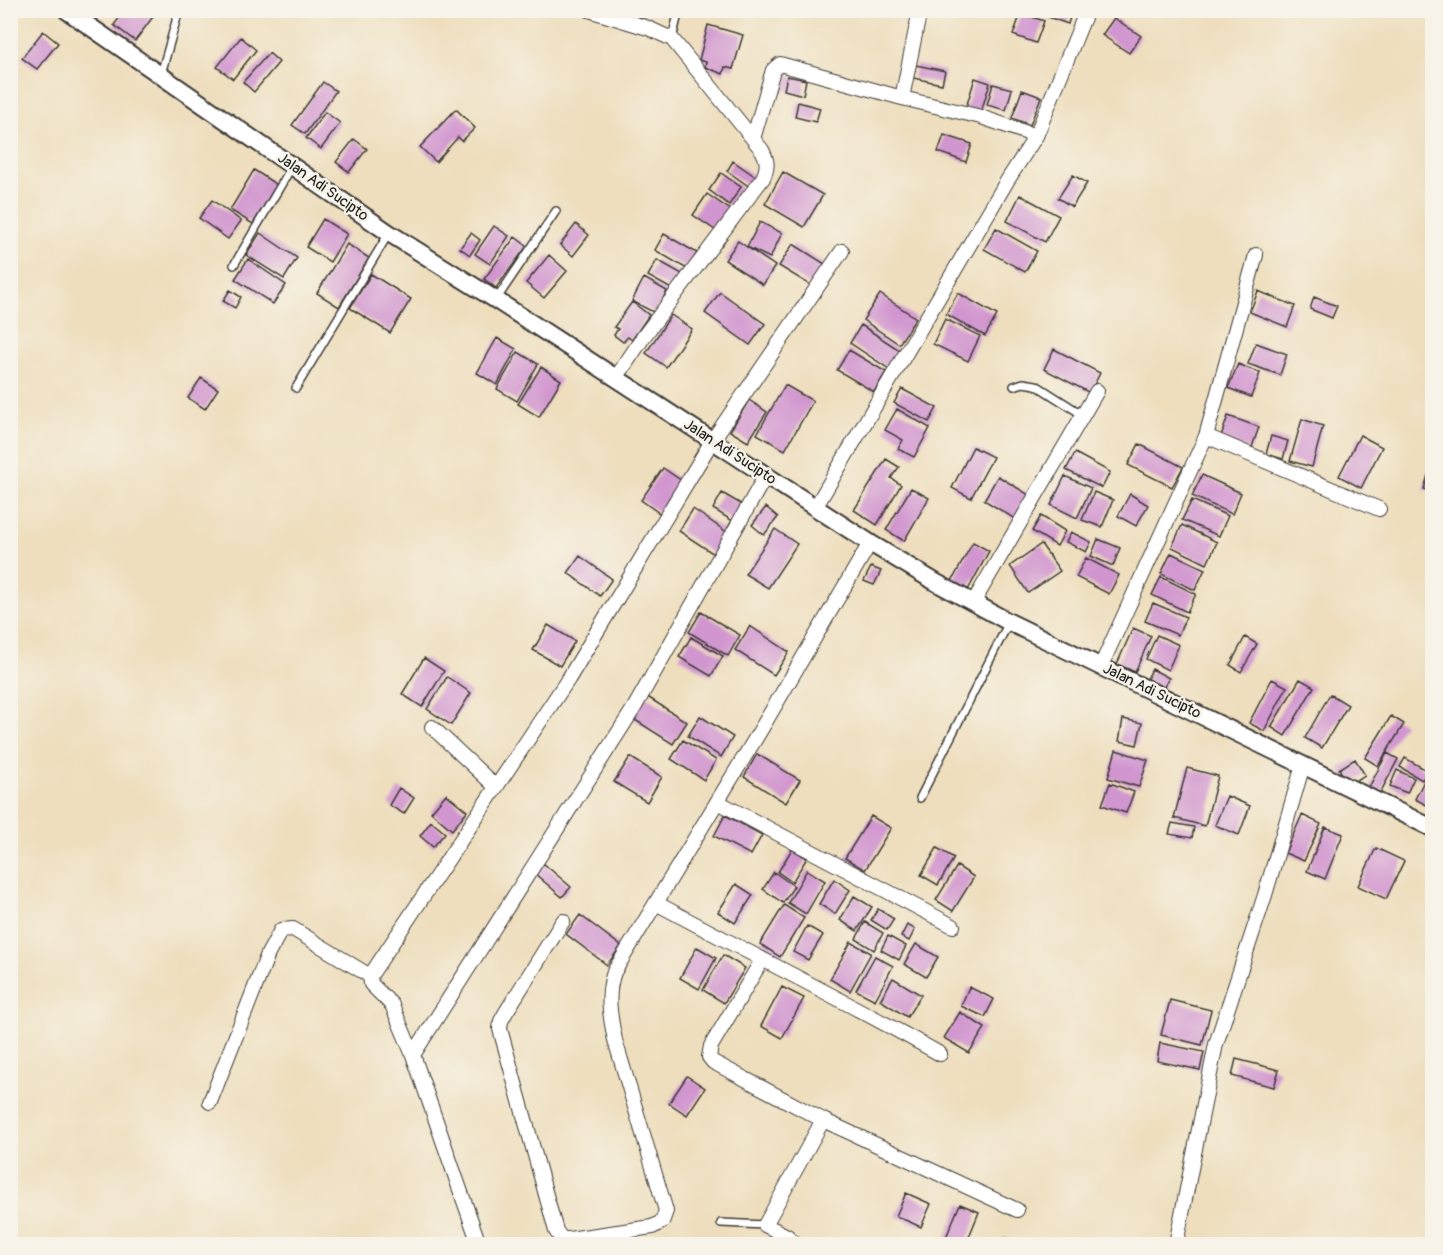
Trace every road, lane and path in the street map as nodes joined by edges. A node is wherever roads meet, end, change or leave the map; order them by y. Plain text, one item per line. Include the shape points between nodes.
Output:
1 (66, 10) edge
2 (177, 10) edge
3 (589, 10) edge
4 (679, 10) edge
5 (920, 10) edge
6 (1087, 10) edge
7 (672, 39) junction
8 (160, 77) junction
9 (902, 98) junction
10 (1036, 136) junction
11 (753, 139) junction
12 (293, 166) junction
13 (556, 211) dead end
14 (389, 233) junction
15 (842, 251) dead end
16 (1256, 255) dead end
17 (234, 265) dead end
18 (496, 300) junction
19 (616, 378) junction
20 (1014, 386) dead end
21 (296, 388) dead end
22 (1097, 391) dead end
23 (1083, 415) junction
24 (1206, 436) junction
25 (712, 441) junction
26 (766, 475) junction
27 (815, 508) junction
28 (1379, 509) dead end
29 (870, 543) junction
30 (973, 603) junction
31 (1009, 622) junction
32 (1101, 666) junction
33 (432, 727) dead end
34 (1303, 765) junction
35 (496, 787) junction
36 (920, 798) dead end
37 (718, 802) junction
38 (1432, 828) edge
39 (656, 903) junction
40 (563, 921) dead end
41 (953, 926) dead end
42 (762, 960) junction
43 (370, 976) junction
44 (940, 1054) dead end
45 (413, 1055) junction
46 (210, 1102) dead end
47 (823, 1120) junction
48 (1017, 1210) dead end
49 (721, 1223) dead end
50 (765, 1225) junction
51 (479, 1245) edge
52 (795, 1245) edge
53 (1176, 1245) edge

1 - 8 street, Jalan Adi Sucipto
2 - 8 lane
3 - 7 street
4 - 7 lane
5 - 9 street
6 - 10 street
7 - 11 street
8 - 12 street, Jalan Adi Sucipto
9 - 10 street via 981,117
9 - 11 street via 780,64 772,70
10 - 27 street
11 - 19 street via 767,159 763,178
12 - 14 street, Jalan Adi Sucipto
12 - 17 lane
13 - 18 lane
14 - 18 street, Jalan Adi Sucipto
14 - 21 lane
15 - 25 street
16 - 24 street
18 - 19 street, Jalan Adi Sucipto
19 - 25 street, Jalan Adi Sucipto
20 - 23 lane via 1036,385
22 - 23 street
23 - 30 street
24 - 28 street
24 - 32 street
25 - 26 street, Jalan Adi Sucipto
25 - 35 street via 569,678
26 - 27 street, Jalan Adi Sucipto
26 - 45 street via 634,708
27 - 29 street, Jalan Adi Sucipto
29 - 30 street, Jalan Adi Sucipto
29 - 37 street
30 - 31 street, Jalan Adi Sucipto
31 - 32 street, Jalan Adi Sucipto
31 - 36 lane
32 - 34 street, Jalan Adi Sucipto
33 - 35 street
34 - 38 street, Jalan Adi Sucipto
34 - 53 street via 1216,1044
35 - 43 street
37 - 39 street
37 - 41 street
39 - 40 street via 608,987 615,1040 666,1211 662,1222 652,1227 570,1239 562,1239 556,1231 500,1029 501,1021
39 - 42 street
42 - 44 street
42 - 47 street via 711,1046 709,1057
43 - 45 street via 371,984 392,1005
43 - 46 street via 292,929 281,930
45 - 51 street
47 - 48 street
47 - 50 street
49 - 50 lane
50 - 52 street via 787,1236

